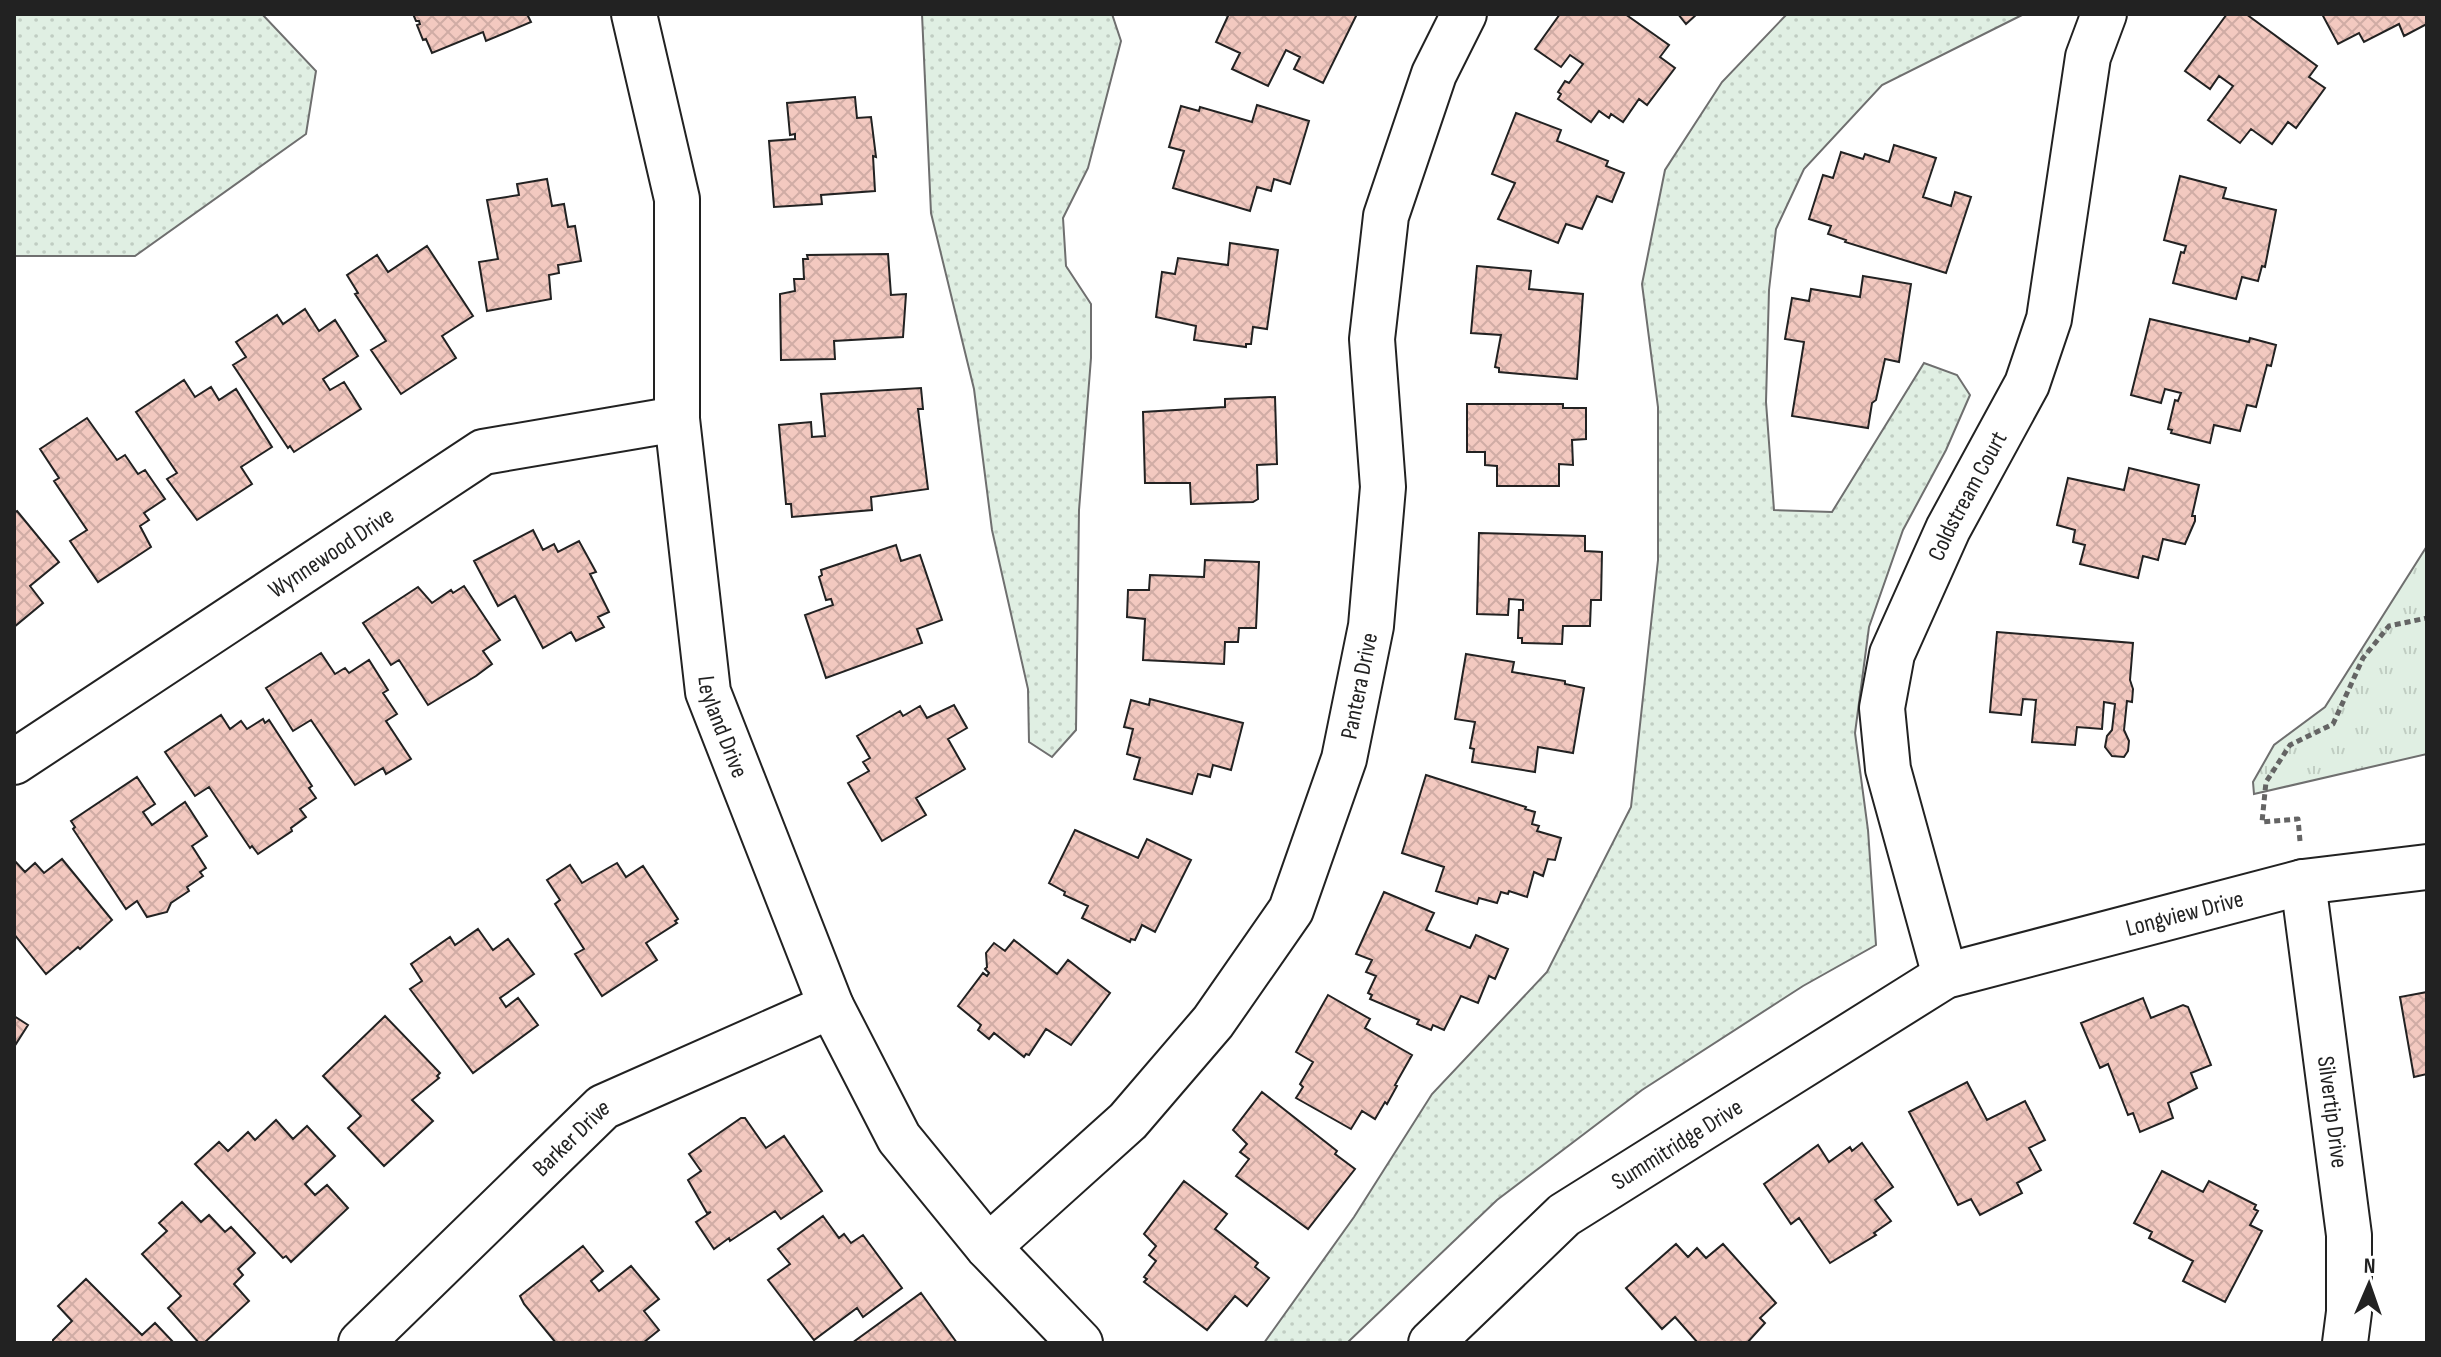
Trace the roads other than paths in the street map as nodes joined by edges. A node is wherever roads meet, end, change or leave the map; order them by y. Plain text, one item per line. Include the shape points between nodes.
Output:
1 (634, 14) edge
2 (1464, 14) edge
3 (2104, 14) edge
4 (677, 419) junction
5 (14, 762) edge
6 (2427, 867) edge
7 (2303, 882) junction
8 (1945, 976) junction
9 (831, 1006) junction
10 (988, 1247) junction
11 (361, 1343) edge
12 (1080, 1343) edge
13 (1431, 1343) edge
14 (2345, 1343) edge

1 - 4 street, Leyland Drive via 677,199
2 - 10 street, Pantera Drive via 1434,74 1386,216 1372,339 1383,487 1371,626 1344,759 1291,910 1213,1022 1128,1121
3 - 8 street, Coldstream Court via 2088,57 2049,319 2027,384 1948,529 1892,654 1882,708 1888,769
4 - 5 street, Wynnewood Drive via 483,452
4 - 9 street, Leyland Drive via 708,692
6 - 7 street, Longview Drive
7 - 8 street, Longview Drive
7 - 14 street, Silvertip Drive via 2349,1235
8 - 13 street, Summitridge Drive via 1564,1215
9 - 10 street, Leyland Drive via 899,1138
9 - 11 street, Barker Drive via 603,1107
10 - 12 street, Leyland Drive

